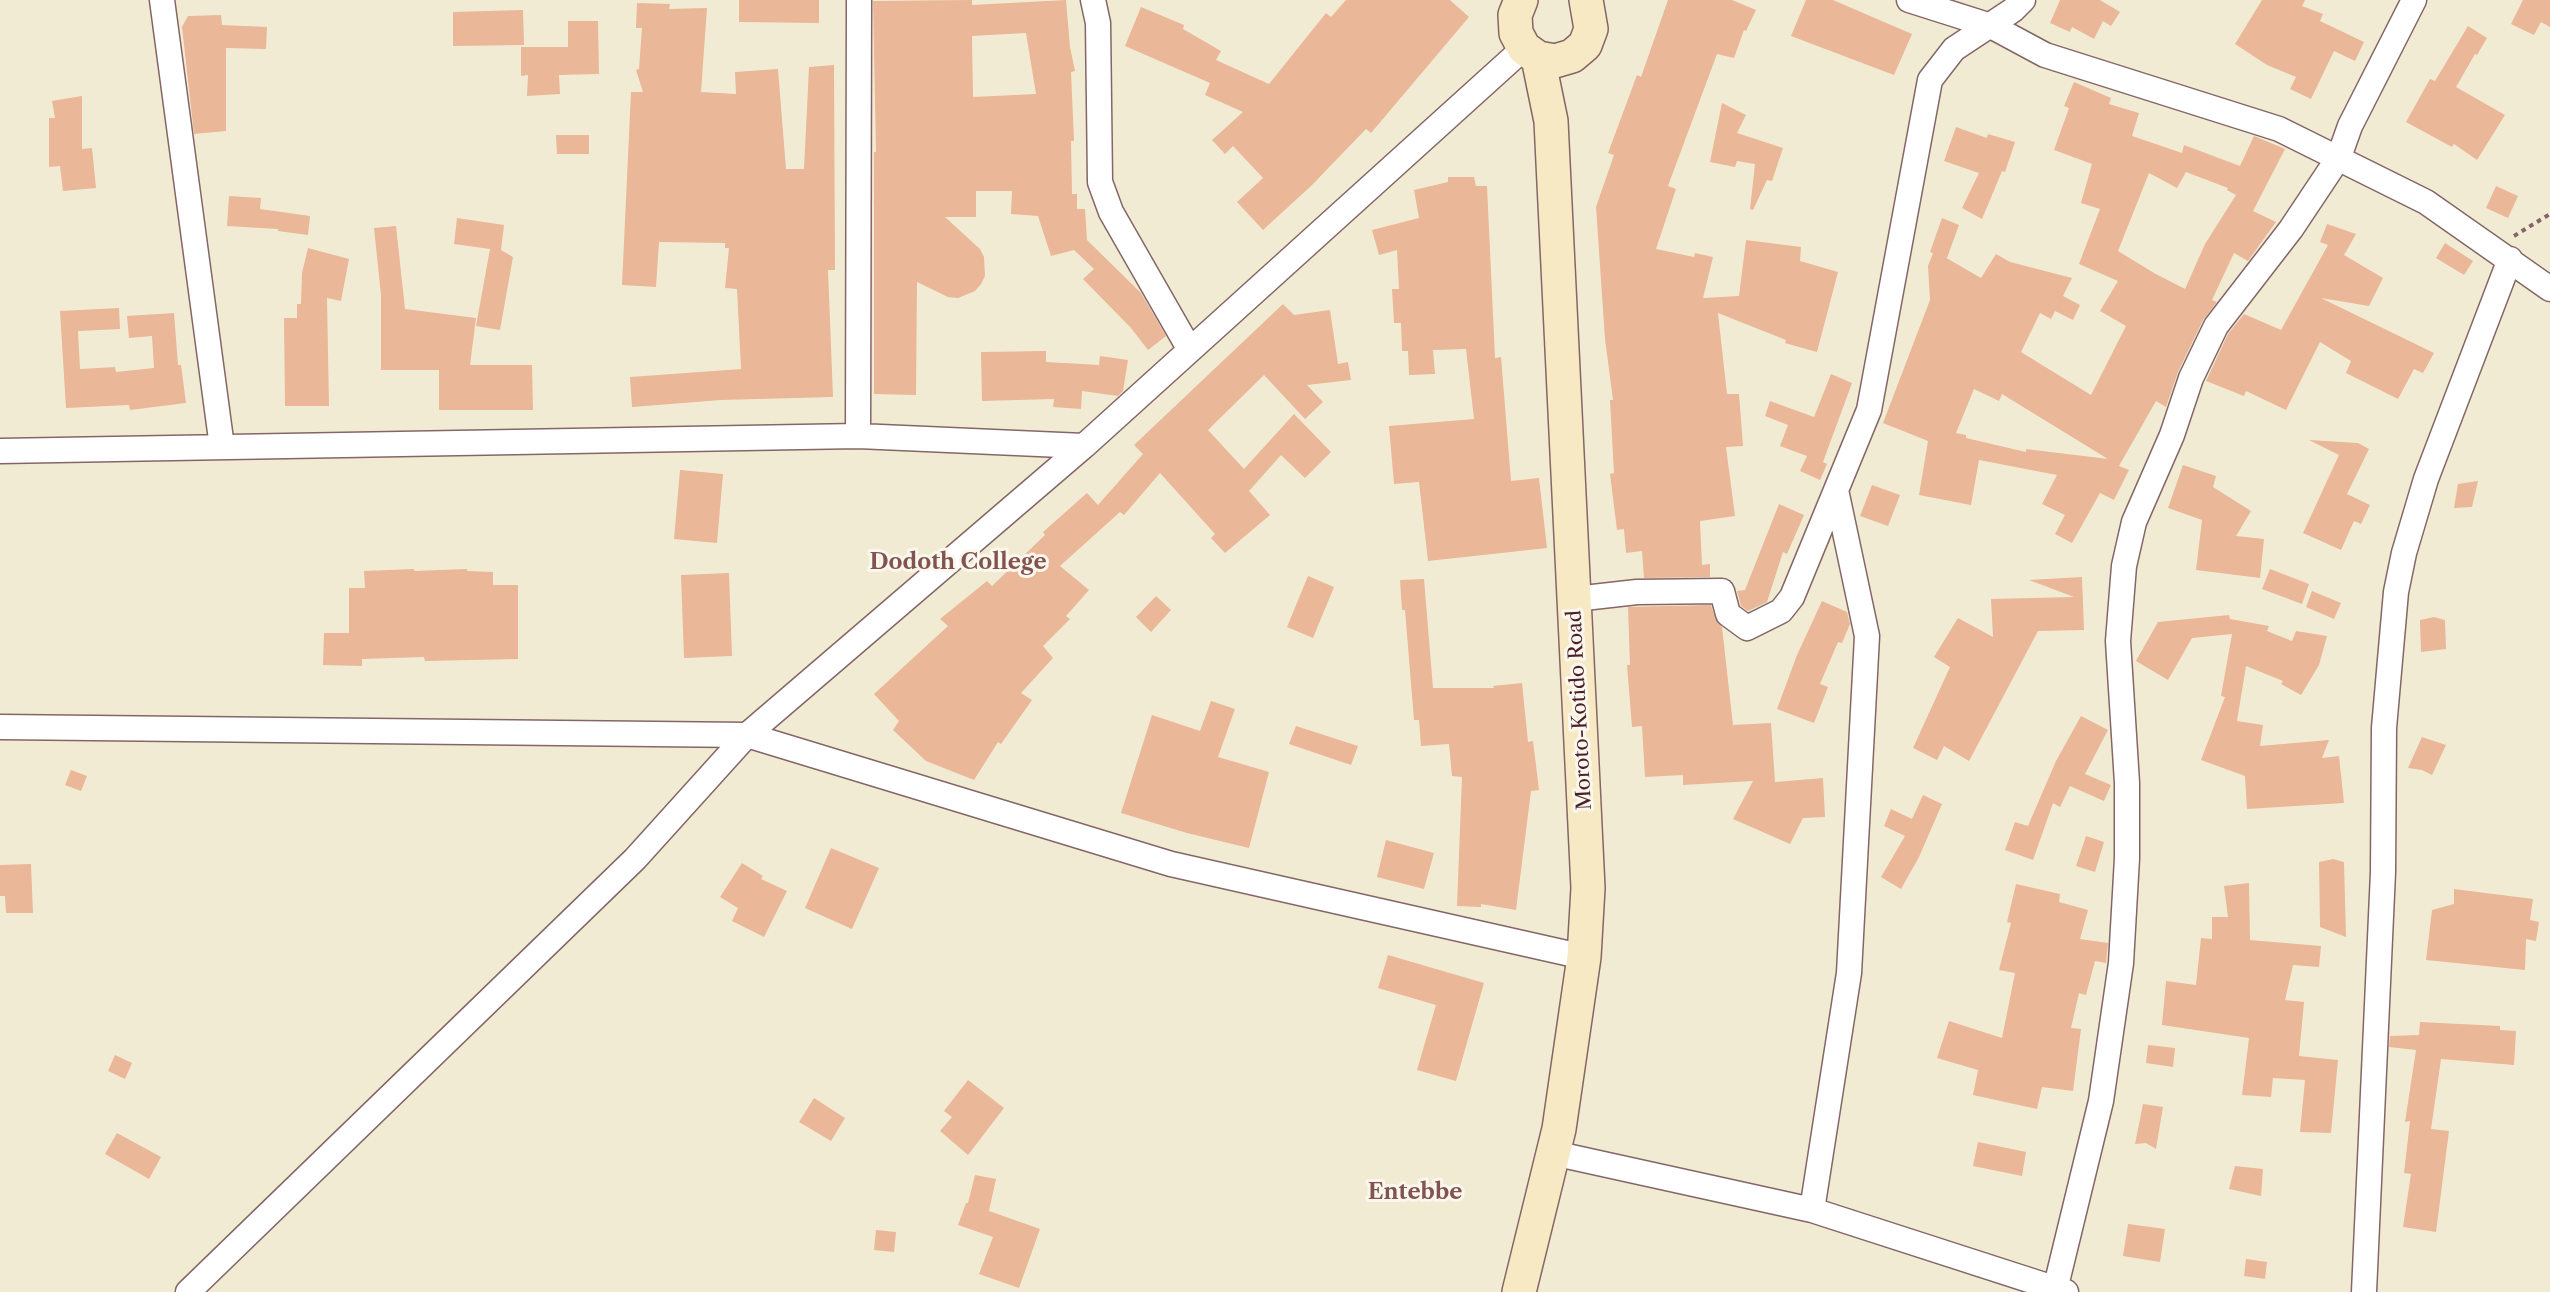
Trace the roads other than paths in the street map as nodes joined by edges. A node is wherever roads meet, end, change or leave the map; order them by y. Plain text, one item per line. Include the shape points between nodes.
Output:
1 (162, 0) edge
2 (859, 0) edge
3 (1093, 0) edge
4 (1521, 0) edge
5 (1586, 0) edge
6 (1909, 0) edge
7 (2023, 0) edge
8 (2414, 0) edge
9 (1991, 26) junction
10 (1531, 53) junction
11 (1572, 56) junction
12 (1551, 121) junction
13 (2339, 157) junction
14 (2501, 253) junction
15 (2550, 289) edge
16 (1190, 350) junction
17 (858, 436) junction
18 (1084, 446) junction
19 (222, 447) junction
20 (0, 450) edge
21 (1836, 490) junction
22 (1575, 599) junction
23 (0, 727) edge
24 (747, 735) junction
25 (1584, 957) junction
26 (1553, 1153) junction
27 (1812, 1210) junction
28 (2061, 1291) edge
29 (188, 1292) edge
30 (1519, 1292) edge
31 (2364, 1292) edge

1 - 19 street
2 - 17 street
3 - 16 street via 1098,23 1100,182 1112,212
4 - 10 main road, Moroto-Kotido Road via 1515,15 1516,33
5 - 11 main road, Moroto-Kotido Road via 1591,29 1584,45
6 - 9 street
7 - 9 street
8 - 13 street via 2350,126
9 - 13 street via 2045,55 2279,129
9 - 21 street via 1954,49 1930,80 1869,410
10 - 11 main road via 1555,61
10 - 12 main road, Moroto-Kotido Road
10 - 16 street
11 - 12 main road, Moroto-Kotido Road
12 - 22 main road, Moroto-Kotido Road
13 - 14 street via 2426,202
13 - 28 street via 2291,229 2216,326 2134,522 2124,566 2118,641 2127,794 2121,963 2101,1101
14 - 15 street
14 - 31 street via 2426,479 2396,592 2384,728 2382,872
16 - 18 street
17 - 18 street
17 - 19 street
18 - 24 street
19 - 20 street
21 - 22 street via 1792,597 1781,611 1747,628 1728,614 1722,591 1637,592
21 - 27 street via 1867,636 1849,973
22 - 25 main road, Moroto-Kotido Road via 1588,888
23 - 24 street
24 - 25 street via 1171,864
24 - 29 street via 635,859
25 - 26 main road, Moroto-Kotido Road
26 - 27 street
26 - 30 main road, Moroto-Kotido Road
27 - 28 street

